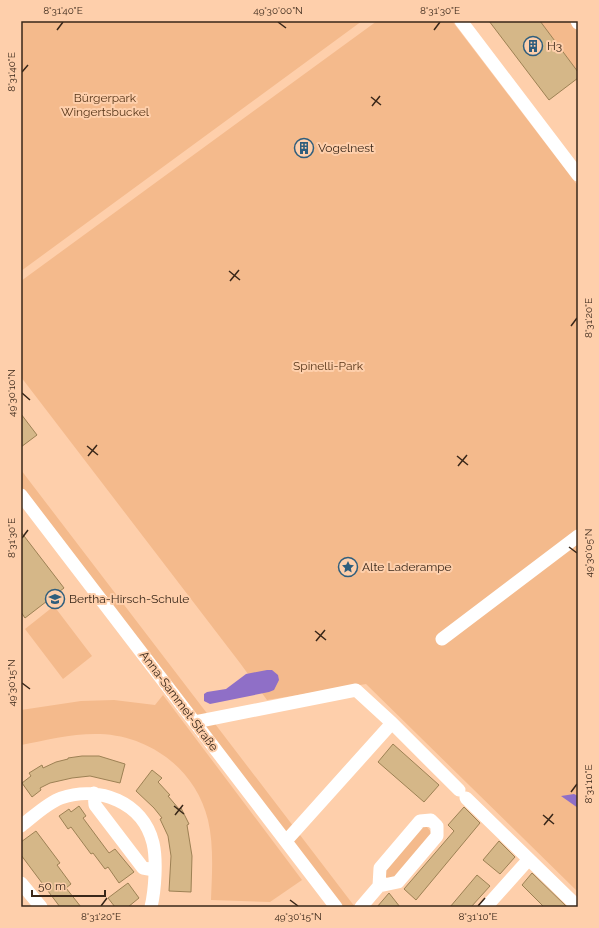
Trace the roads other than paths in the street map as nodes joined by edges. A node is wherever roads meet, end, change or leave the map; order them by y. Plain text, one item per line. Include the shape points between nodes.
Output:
1 (462, 21) edge
2 (573, 158) edge
3 (578, 175) edge
4 (21, 495) edge
5 (578, 536) edge
6 (442, 639) dead end
7 (200, 721) junction
8 (392, 723) junction
9 (94, 793) junction
10 (21, 826) edge
11 (286, 841) junction
12 (529, 859) junction
13 (154, 870) junction
14 (21, 883) edge
15 (379, 886) junction
16 (576, 906) edge
17 (41, 907) edge
18 (151, 907) edge
19 (336, 907) edge
20 (361, 907) edge
21 (486, 907) edge

1 - 2 street
2 - 3 street
4 - 7 street, Anna-Sammet-Straße
5 - 6 street
7 - 8 street via 356,690
7 - 11 street, Anna-Sammet-Straße
8 - 11 street
8 - 12 street
9 - 10 street via 58,799
9 - 13 street via 95,805 144,868
9 - 13 street via 120,801 142,819 153,844
11 - 19 street, Anna-Sammet-Straße
12 - 16 street
12 - 21 street
13 - 18 street
14 - 17 street
15 - 15 street via 398,882 437,836 437,826 431,820 420,821 380,868
15 - 20 street

